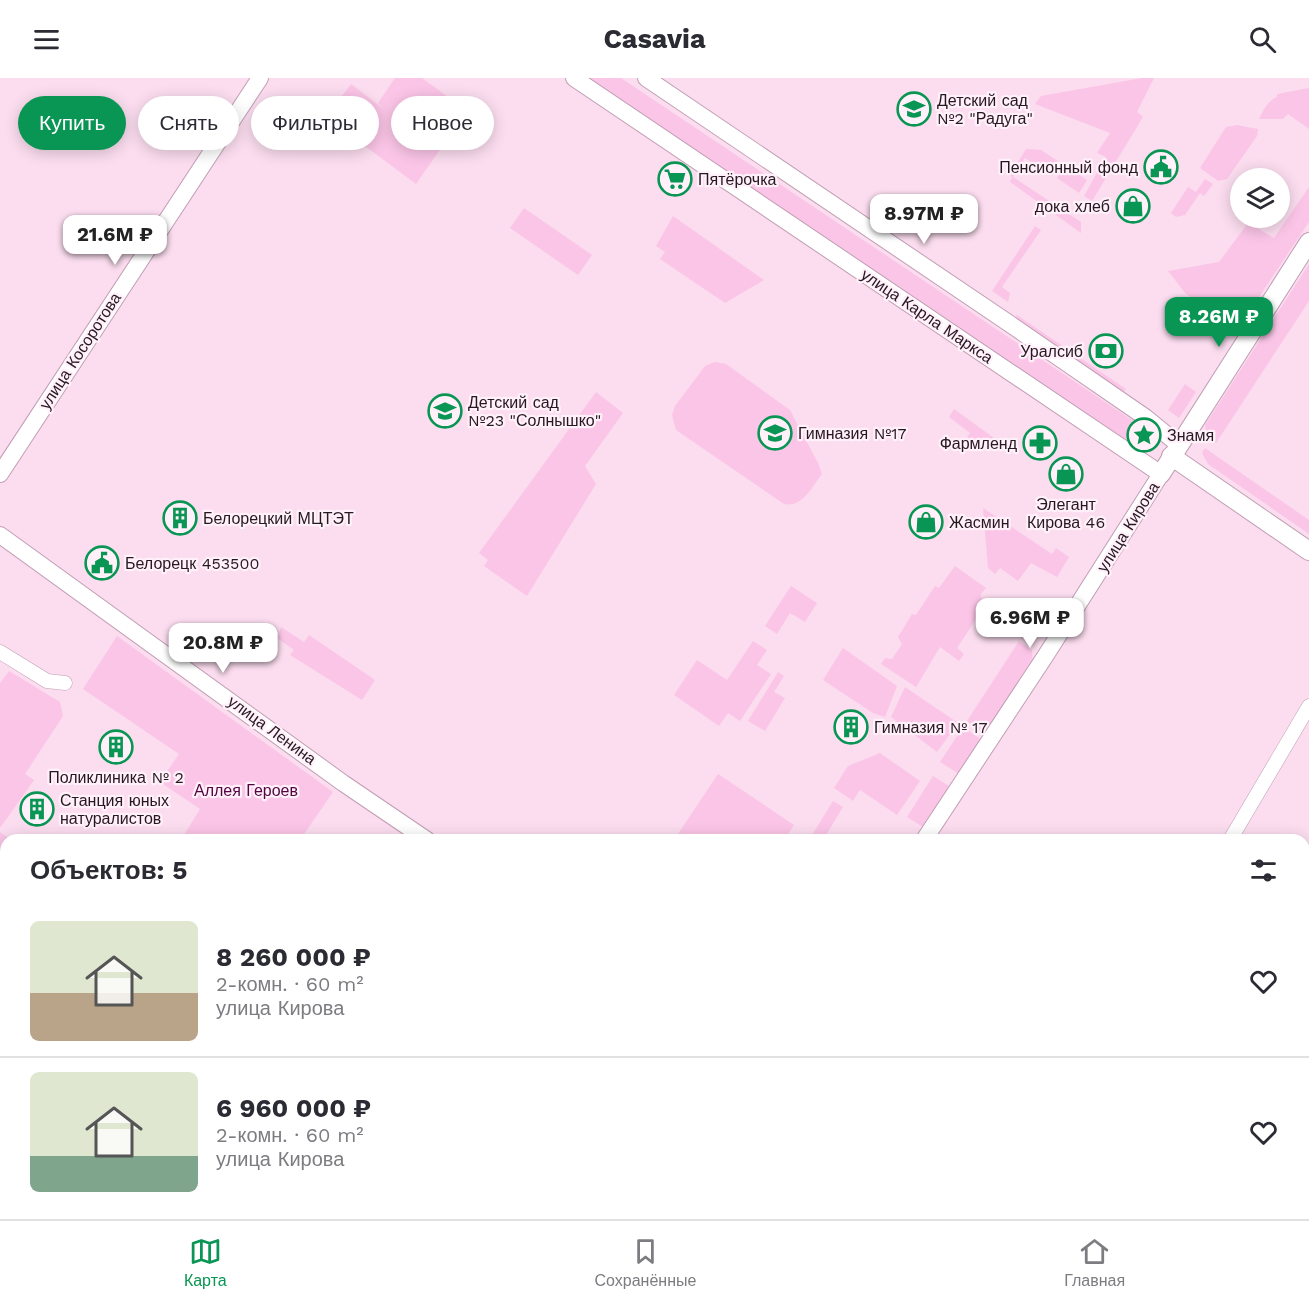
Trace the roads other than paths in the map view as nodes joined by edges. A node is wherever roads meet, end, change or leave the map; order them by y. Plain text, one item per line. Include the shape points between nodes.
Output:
1 (260, 78) edge
2 (574, 78) edge
3 (646, 78) edge
4 (1309, 242) edge
5 (1175, 450) junction
6 (0, 474) edge
7 (1161, 474) junction
8 (0, 536) edge
9 (1309, 551) edge
10 (0, 652) edge
11 (65, 683) dead end
12 (1309, 706) edge
13 (418, 834) edge
14 (928, 834) edge
15 (1234, 834) edge

1 - 6 street, улица Косоротова
2 - 7 street, улица Карла Маркса
3 - 5 street via 1145,417
4 - 5 main road, улица Кирова
5 - 7 main road, улица Кирова
5 - 9 main road
7 - 14 street, улица Кирова
8 - 13 street, улица Ленина
10 - 11 street via 47,681
12 - 15 street

